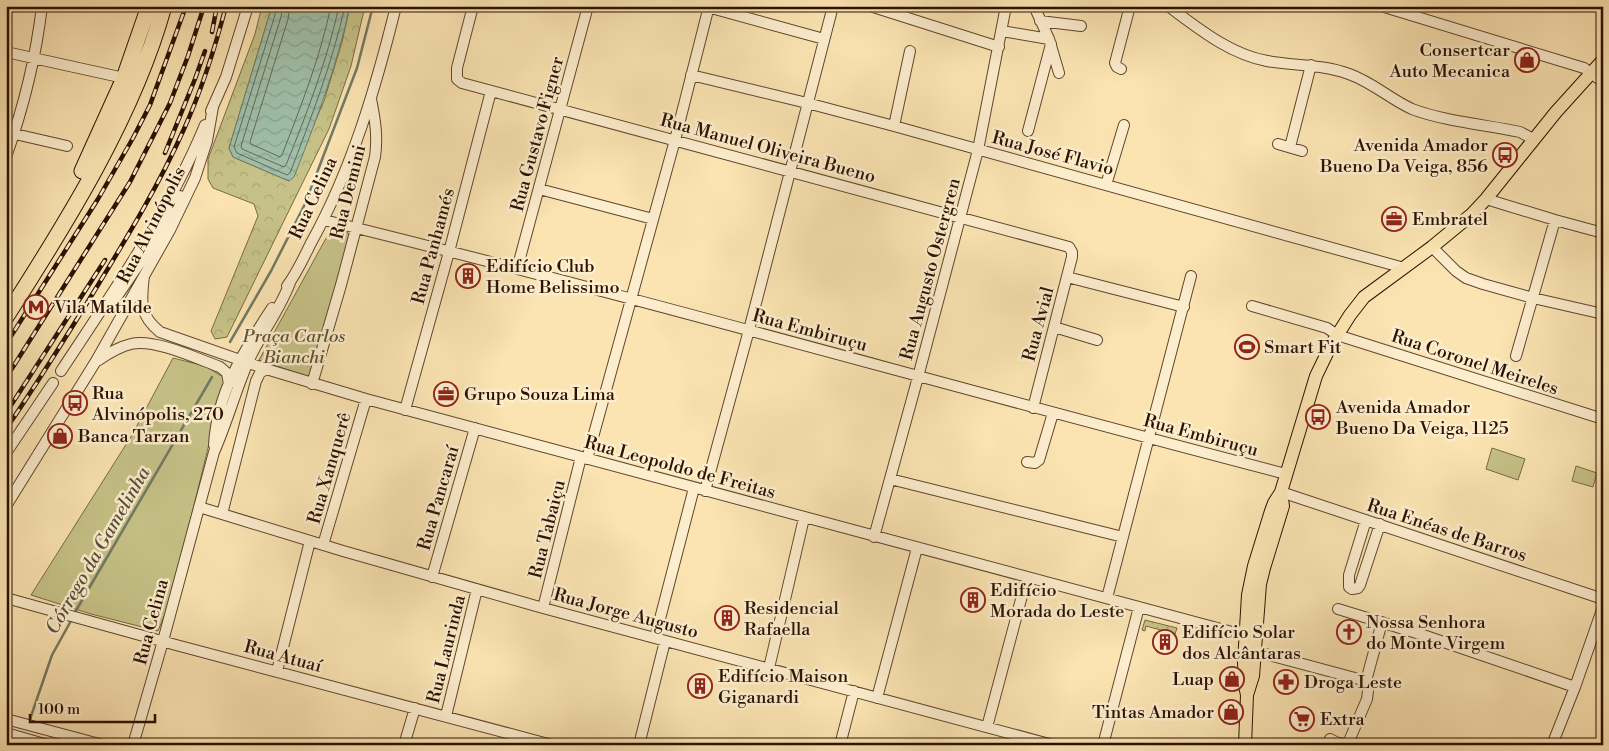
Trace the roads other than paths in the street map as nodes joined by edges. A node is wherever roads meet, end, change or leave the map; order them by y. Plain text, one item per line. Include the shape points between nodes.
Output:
1 (42, 6) edge
2 (149, 6) edge
3 (164, 6) edge
4 (248, 6) edge
5 (396, 6) edge
6 (473, 6) edge
7 (588, 6) edge
8 (833, 6) edge
9 (870, 6) edge
10 (1006, 6) edge
11 (1034, 6) edge
12 (1130, 6) edge
13 (1168, 6) edge
14 (1381, 6) edge
15 (707, 7) edge
16 (1040, 21) junction
17 (1081, 26) dead end
18 (1002, 31) junction
19 (824, 38) junction
20 (1050, 42) junction
21 (999, 47) junction
22 (910, 50) dead end
23 (6, 52) edge
24 (33, 58) junction
25 (1603, 60) edge
26 (1311, 65) junction
27 (1121, 69) dead end
28 (1059, 73) dead end
29 (1591, 73) junction
30 (691, 75) junction
31 (124, 78) junction
32 (1603, 82) edge
33 (491, 91) junction
34 (371, 98) junction
35 (807, 103) junction
36 (213, 107) junction
37 (560, 109) junction
38 (1124, 125) dead end
39 (894, 126) junction
40 (1028, 131) dead end
41 (14, 134) junction
42 (1533, 139) junction
43 (674, 140) junction
44 (1278, 144) dead end
45 (67, 146) dead end
46 (1290, 147) junction
47 (978, 150) junction
48 (1302, 151) dead end
49 (203, 155) junction
50 (6, 157) edge
51 (790, 171) junction
52 (1106, 185) junction
53 (539, 189) junction
54 (1486, 199) junction
55 (961, 216) junction
56 (653, 218) junction
57 (324, 220) junction
58 (1554, 220) junction
59 (356, 228) junction
60 (1603, 233) edge
61 (1432, 247) junction
62 (1071, 248) joint
63 (449, 252) junction
64 (1404, 268) junction
65 (517, 270) junction
66 (144, 276) junction
67 (1191, 276) dead end
68 (1067, 277) junction
69 (6, 298) edge
70 (1533, 298) junction
71 (632, 299) junction
72 (1252, 306) dead end
73 (1184, 307) junction
74 (1603, 314) edge
75 (6, 316) edge
76 (1054, 327) junction
77 (749, 330) junction
78 (85, 335) junction
79 (1337, 335) junction
80 (1097, 340) dead end
81 (1516, 356) dead end
82 (96, 361) junction
83 (244, 361) junction
84 (266, 369) junction
85 (61, 371) dead end
86 (918, 377) junction
87 (53, 383) dead end
88 (229, 384) junction
89 (312, 384) junction
90 (366, 399) junction
91 (1033, 408) junction
92 (405, 410) junction
93 (1053, 413) junction
94 (1603, 419) edge
95 (475, 428) junction
96 (1150, 438) junction
97 (214, 452) junction
98 (6, 453) edge
99 (584, 458) junction
100 (1027, 462) dead end
101 (1286, 474) junction
102 (890, 479) junction
103 (694, 488) junction
104 (705, 491) junction
105 (1282, 492) junction
106 (6, 506) edge
107 (198, 507) junction
108 (222, 514) junction
109 (804, 518) junction
110 (1366, 520) junction
111 (1380, 524) junction
112 (874, 536) junction
113 (1123, 537) junction
114 (310, 540) junction
115 (324, 546) junction
116 (917, 548) junction
117 (432, 577) junction
118 (1027, 577) junction
119 (477, 589) junction
120 (6, 598) edge
121 (1107, 598) junction
122 (1603, 599) edge
123 (1139, 607) junction
124 (1603, 607) edge
125 (544, 608) junction
126 (1338, 609) dead end
127 (1382, 622) junction
128 (1251, 632) junction
129 (660, 639) junction
130 (163, 642) junction
131 (1254, 651) junction
132 (769, 668) junction
133 (277, 672) junction
134 (1366, 681) junction
135 (1576, 686) junction
136 (854, 691) junction
137 (1248, 695) junction
138 (877, 698) junction
139 (415, 708) junction
140 (446, 716) junction
141 (10, 720) edge
142 (987, 727) junction
143 (6, 733) edge
144 (1330, 739) dead end
145 (6, 742) edge
146 (14, 745) edge
147 (48, 745) edge
148 (103, 745) edge
149 (133, 745) edge
150 (404, 745) edge
151 (552, 745) edge
152 (639, 745) edge
153 (840, 745) edge
154 (1053, 745) edge
155 (1103, 745) edge
156 (1245, 745) edge
157 (1552, 745) edge

1 - 24 street
2 - 31 highway
3 - 75 highway via 141,73 109,142 66,220
4 - 36 street, Rua Alvinópolis
5 - 34 street, Rua Demini
6 - 33 street, Rua Manuel Oliveira Bueno via 457,79
7 - 37 street, Rua Gustavo Figner
8 - 19 street
9 - 21 street
10 - 18 street, Rua Augusto Ostergren
11 - 16 street
12 - 27 street via 1115,63
13 - 26 street via 1245,56
14 - 29 street via 1584,68
15 - 19 street
15 - 30 street, Rua Tabaiçu
16 - 17 street
16 - 20 street
18 - 20 street
18 - 21 street, Rua Augusto Ostergren
19 - 35 street
20 - 28 street
20 - 40 street
21 - 47 street, Rua Augusto Ostergren
22 - 39 street
23 - 24 street
24 - 31 street
24 - 41 street
25 - 29 main road
26 - 42 street via 1350,74 1423,113 1520,132
26 - 46 street
29 - 32 street
29 - 42 main road
30 - 35 street, Rua José Flavio
30 - 43 street, Rua Tabaiçu
31 - 69 highway via 74,187
33 - 37 street, Rua Manuel Oliveira Bueno
33 - 63 street, Rua Panhamés
34 - 57 street, Rua Celina
34 - 59 street, Rua Demini via 378,141
35 - 39 street, Rua José Flavio
35 - 51 street
36 - 49 street, Rua Alvinópolis
36 - 78 street, Rua Alvinópolis via 168,201
37 - 43 street, Rua Manuel Oliveira Bueno
37 - 53 street, Rua Gustavo Figner
38 - 52 street
39 - 47 street, Rua José Flavio
41 - 45 street
41 - 50 street
42 - 54 main road
43 - 51 street, Rua Manuel Oliveira Bueno
43 - 56 street, Rua Tabaiçu
44 - 46 street
46 - 48 street
47 - 52 street, Rua José Flavio
47 - 55 street, Rua Augusto Ostergren
49 - 66 street, Rua Alvinópolis via 185,200
49 - 78 street via 119,295
51 - 55 street, Rua Manuel Oliveira Bueno
51 - 77 street
52 - 64 street, Rua José Flavio
53 - 56 street
53 - 65 street, Rua Gustavo Figner
54 - 58 street
54 - 61 main road
55 - 62 street, Rua Manuel Oliveira Bueno
55 - 86 street, Rua Augusto Ostergren
56 - 71 street, Rua Tabaiçu
57 - 59 street, Rua Embiruçu
57 - 83 street, Rua Celina via 291,280 255,332
58 - 60 street
58 - 70 street
59 - 63 street, Rua Embiruçu
59 - 89 street, Rua Demini
61 - 64 main road
61 - 70 street via 1466,278
62 - 68 street, Rua Avial
63 - 65 street, Rua Embiruçu
63 - 92 street, Rua Panhamés
64 - 79 main road via 1364,297
65 - 71 street, Rua Embiruçu
66 - 82 street, Rua Alvinópolis
66 - 83 street, Rua Leopoldo de Freitas via 142,308 154,327 160,332
67 - 73 street
68 - 73 street
68 - 76 street, Rua Avial
70 - 74 street
70 - 81 street
71 - 77 street, Rua Embiruçu
71 - 99 street, Rua Tabaiçu
72 - 79 street, Rua Coronel Meireles via 1328,328
73 - 96 street
76 - 80 street
76 - 91 street, Rua Avial
77 - 86 street, Rua Embiruçu
77 - 104 street
78 - 85 street, Rua Alvinópolis
79 - 94 street, Rua Coronel Meireles
79 - 101 main road via 1316,376
82 - 88 street via 117,348 145,343 220,367 227,373
82 - 106 street, Rua Alvinópolis
83 - 84 street, Rua Leopoldo de Freitas
83 - 88 street, Rua Celina
83 - 97 street, Rua Celina
84 - 89 street, Rua Leopoldo de Freitas
84 - 108 street via 256,381
86 - 91 street, Rua Embiruçu
86 - 102 street, Rua Augusto Ostergren
87 - 98 street
88 - 97 street, Rua Celina via 215,429
89 - 90 street, Rua Leopoldo de Freitas
90 - 92 street, Rua Leopoldo de Freitas
90 - 115 street, Rua Xanquerê
91 - 93 street, Rua Embiruçu
92 - 95 street, Rua Leopoldo de Freitas
93 - 96 street, Rua Embiruçu
93 - 100 street via 1039,460
95 - 99 street, Rua Leopoldo de Freitas
95 - 117 street, Rua Pancaraí
96 - 101 street, Rua Embiruçu
96 - 113 street
97 - 107 street, Rua Celina
99 - 103 street, Rua Leopoldo de Freitas
99 - 125 street, Rua Tabaiçu
101 - 105 main road
102 - 112 street, Rua Augusto Ostergren
102 - 113 street
103 - 104 street, Rua Leopoldo de Freitas
103 - 129 street
104 - 109 street, Rua Leopoldo de Freitas
105 - 110 street, Rua Enéas de Barros
105 - 128 main road via 1274,503 1254,566 1248,595
107 - 108 street
107 - 130 street, Rua Celina
108 - 114 street, Rua Jorge Augusto
109 - 112 street, Rua Leopoldo de Freitas
109 - 132 street
110 - 111 street, Rua Enéas de Barros
110 - 111 street via 1349,575 1349,587 1352,589 1360,585
111 - 122 street, Rua Enéas de Barros
112 - 116 street, Rua Leopoldo de Freitas
113 - 121 street
114 - 115 street, Rua Jorge Augusto
114 - 133 street
115 - 117 street, Rua Jorge Augusto
116 - 118 street, Rua Leopoldo de Freitas
116 - 138 street
117 - 119 street, Rua Jorge Augusto
118 - 121 street, Rua Leopoldo de Freitas
118 - 142 street
119 - 125 street, Rua Jorge Augusto
119 - 140 street, Rua Laurinda
120 - 130 street, Rua Atuaí
121 - 123 street, Rua Leopoldo de Freitas
123 - 128 street, Rua Leopoldo de Freitas via 1232,632
123 - 155 street
124 - 135 street
125 - 129 street, Rua Jorge Augusto
126 - 127 street
127 - 134 street
127 - 135 street
128 - 131 main road
128 - 137 main road via 1244,675
129 - 132 street, Rua Jorge Augusto
129 - 152 street
130 - 133 street, Rua Atuaí
130 - 149 street, Rua Celina
131 - 134 street
131 - 137 main road
132 - 136 street, Rua Jorge Augusto
133 - 139 street, Rua Atuaí
134 - 144 street via 1367,700 1349,741 1342,744
135 - 157 street
136 - 138 street, Rua Jorge Augusto
136 - 153 street
137 - 156 main road
138 - 142 street, Rua Jorge Augusto
139 - 140 street, Rua Atuaí
139 - 150 street
140 - 151 street, Rua Atuaí
141 - 148 street
142 - 154 street, Rua Jorge Augusto
143 - 147 street
145 - 146 street

